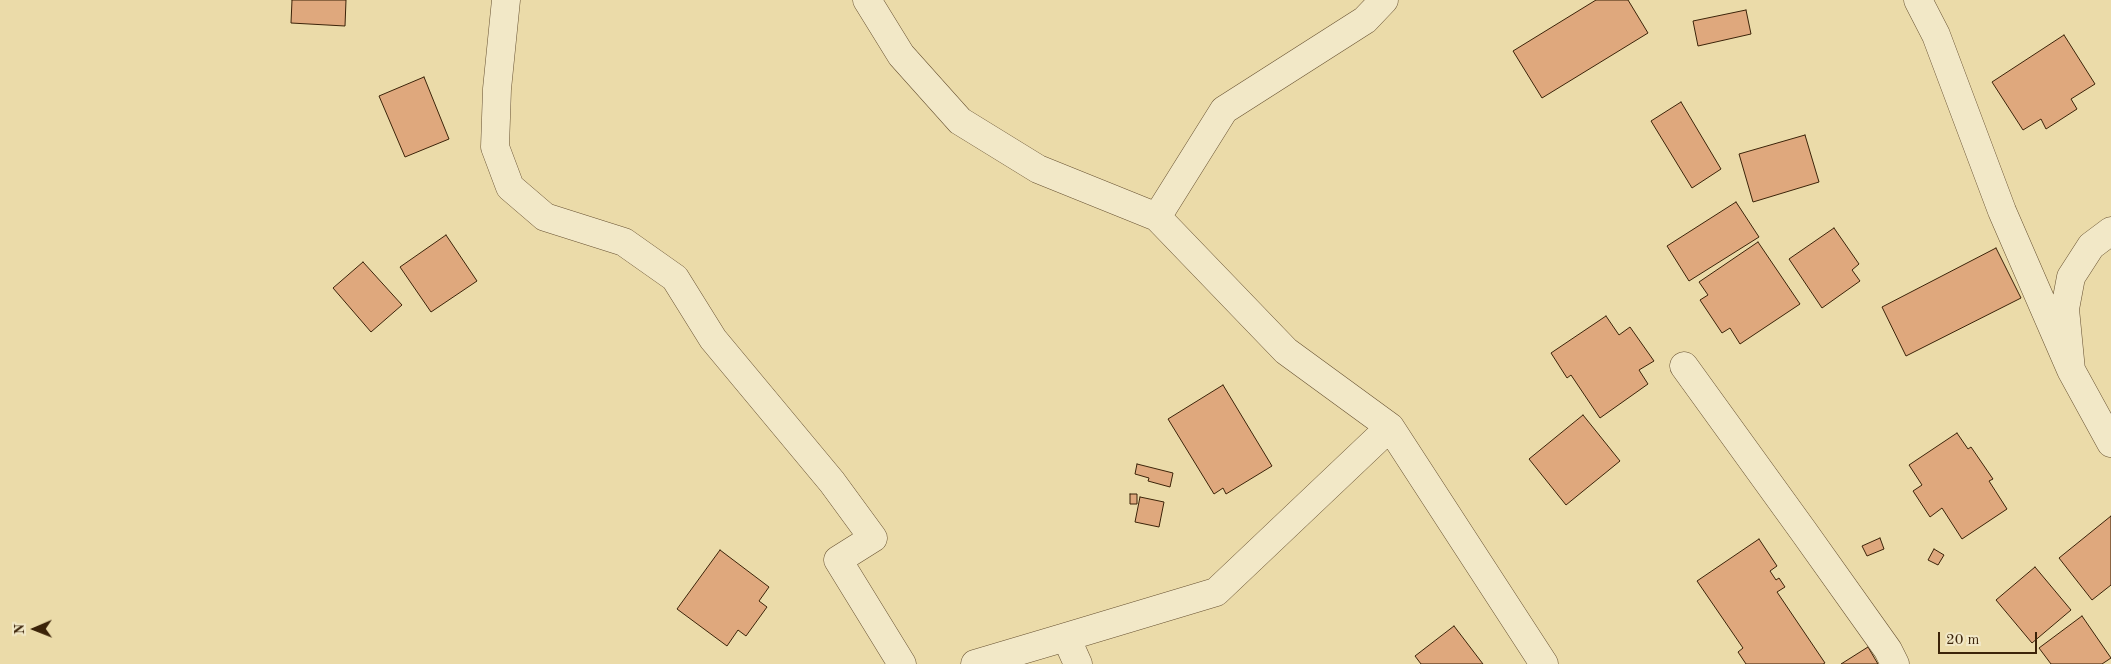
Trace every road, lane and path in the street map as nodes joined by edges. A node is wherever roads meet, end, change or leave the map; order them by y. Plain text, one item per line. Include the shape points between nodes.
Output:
1 (506, 0) edge
2 (867, 0) edge
3 (1384, 0) edge
4 (1918, 0) edge
5 (1157, 218) junction
6 (2111, 231) edge
7 (1684, 366) dead end
8 (2071, 370) junction
9 (1390, 427) junction
10 (2111, 443) edge
11 (1066, 637) junction
12 (902, 664) edge
13 (975, 664) edge
14 (1078, 664) edge
15 (1544, 664) edge
16 (1895, 664) edge

1 - 12 street via 495,147 510,187 545,217 624,242 675,278 713,339 832,482 873,538 838,560
2 - 5 street via 900,55 960,121 1038,168
3 - 5 street via 1365,20 1224,110
4 - 8 street via 1936,35 2002,211
5 - 9 street via 1286,351
6 - 8 street via 2091,246 2071,277 2065,309
7 - 16 street
8 - 10 street
9 - 11 street via 1216,592
9 - 15 street
11 - 13 street
11 - 14 street

